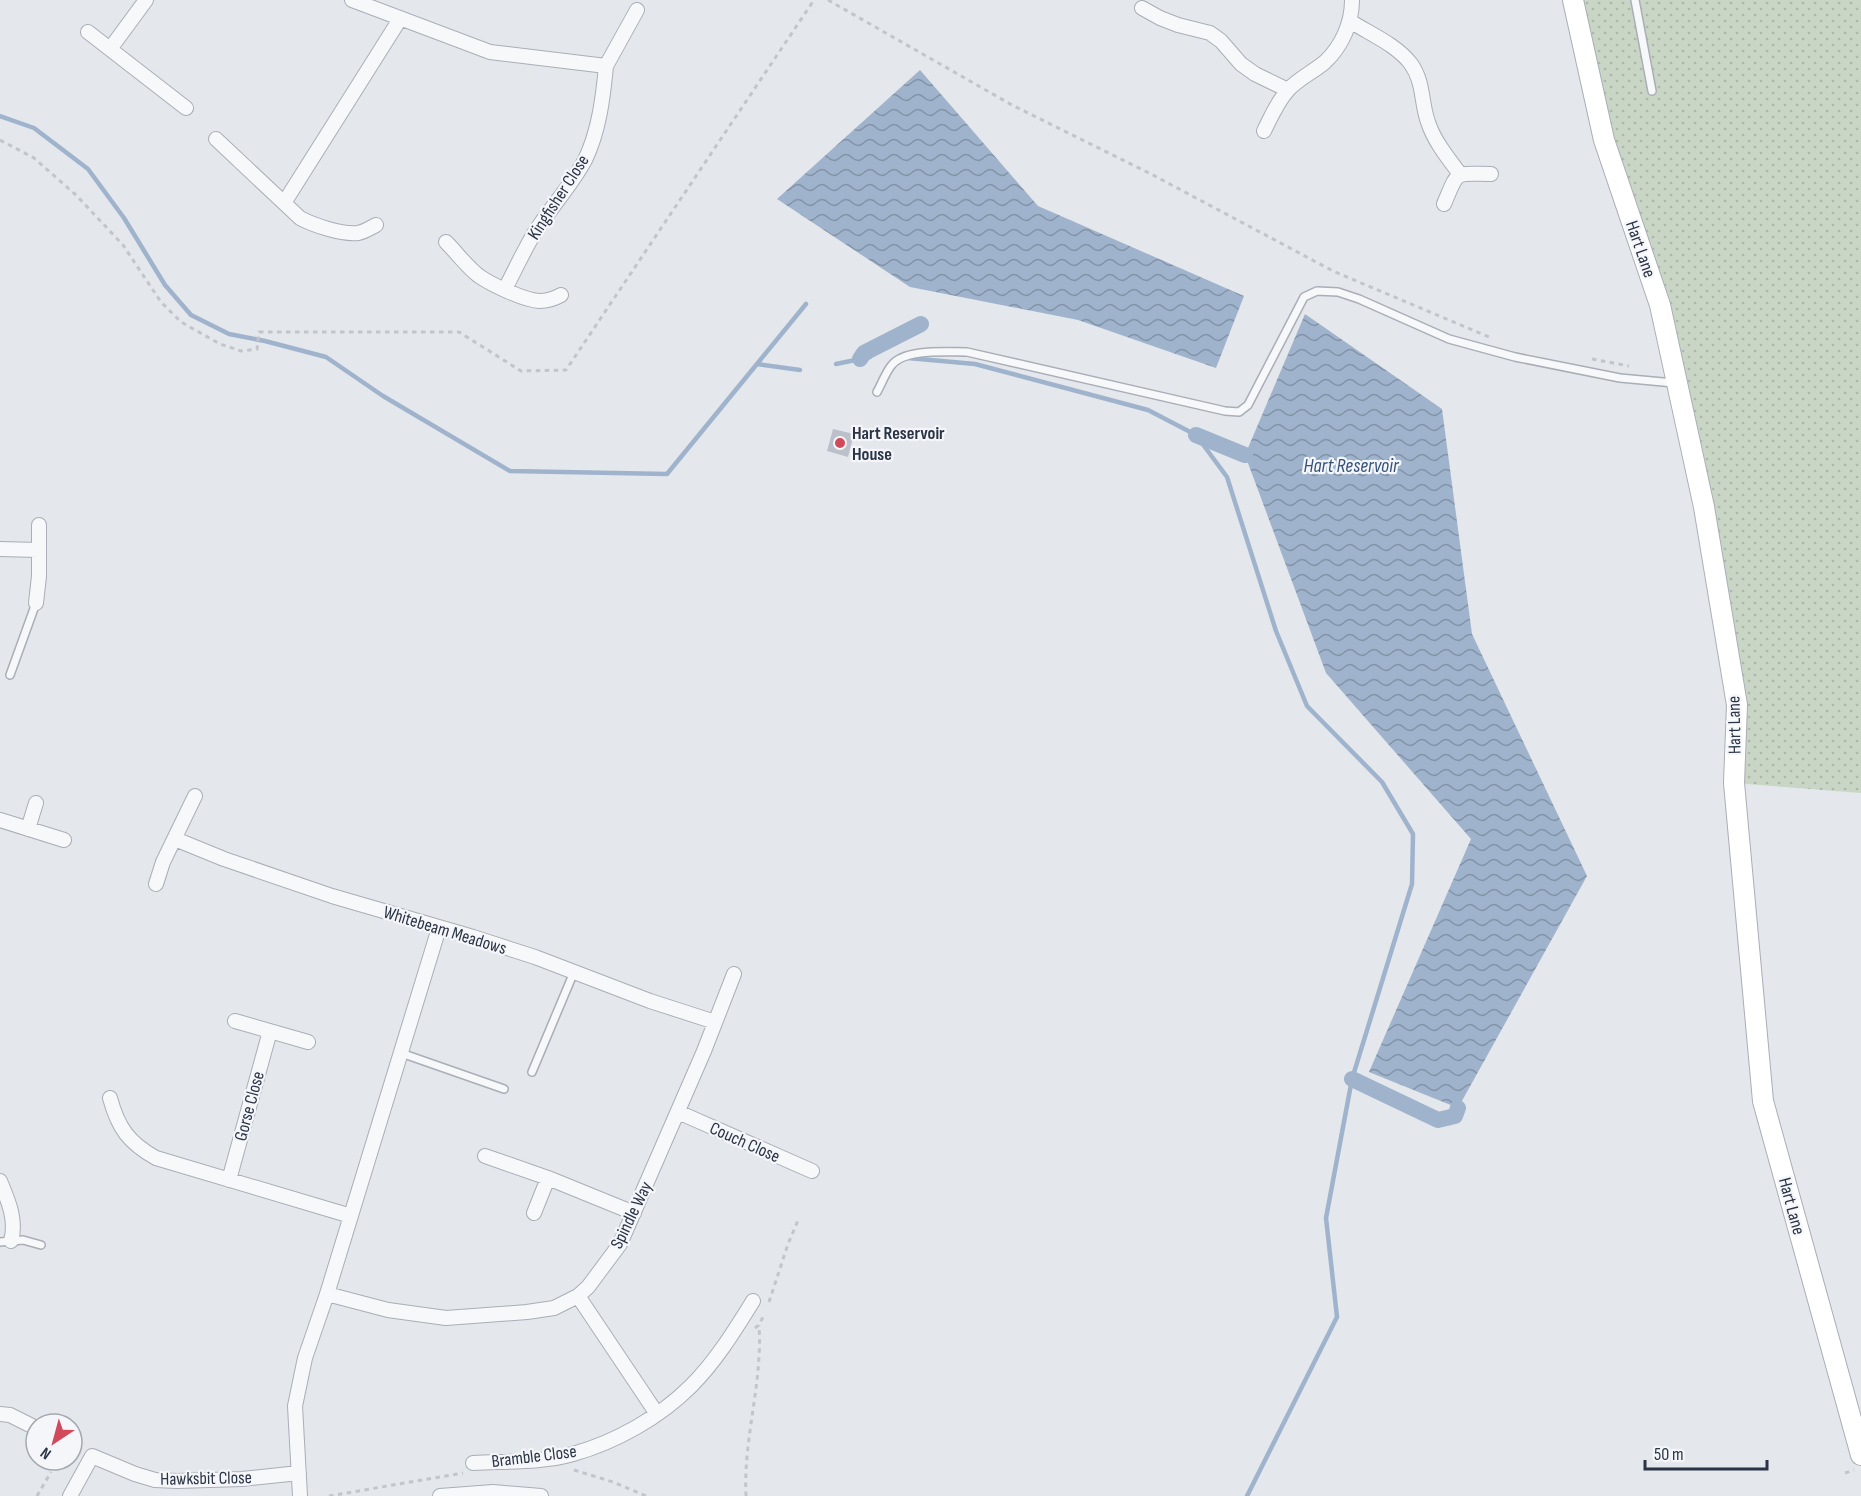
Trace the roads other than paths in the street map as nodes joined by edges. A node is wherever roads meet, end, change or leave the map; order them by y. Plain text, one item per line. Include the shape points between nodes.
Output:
1 (146, 0) edge
2 (352, 0) edge
3 (1352, 0) edge
4 (1573, 0) edge
5 (1635, 0) edge
6 (1142, 8) dead end
7 (637, 10) dead end
8 (400, 19) junction
9 (1350, 21) junction
10 (88, 32) dead end
11 (110, 49) junction
12 (606, 66) junction
13 (1288, 90) junction
14 (1652, 91) dead end
15 (186, 108) dead end
16 (1264, 131) dead end
17 (216, 140) dead end
18 (1460, 174) junction
19 (1491, 174) dead end
20 (284, 203) junction
21 (1444, 204) dead end
22 (376, 225) dead end
23 (447, 242) dead end
24 (505, 289) junction
25 (561, 295) dead end
26 (1677, 383) junction
27 (878, 392) dead end
28 (39, 525) dead end
29 (0, 549) edge
30 (38, 550) junction
31 (36, 603) joint
32 (10, 675) dead end
33 (195, 796) dead end
34 (36, 803) dead end
35 (0, 820) edge
36 (28, 829) junction
37 (175, 839) junction
38 (64, 840) dead end
39 (156, 884) dead end
40 (439, 928) junction
41 (574, 972) junction
42 (734, 974) dead end
43 (235, 1021) dead end
44 (715, 1022) junction
45 (270, 1031) junction
46 (308, 1042) dead end
47 (401, 1053) junction
48 (532, 1072) dead end
49 (504, 1089) dead end
50 (110, 1098) dead end
51 (678, 1112) junction
52 (485, 1156) dead end
53 (812, 1172) dead end
54 (548, 1178) junction
55 (229, 1180) junction
56 (0, 1181) edge
57 (534, 1213) dead end
58 (633, 1214) junction
59 (351, 1216) junction
60 (6, 1241) edge
61 (41, 1245) dead end
62 (327, 1294) junction
63 (578, 1296) junction
64 (753, 1301) dead end
65 (0, 1414) edge
66 (657, 1414) junction
67 (24, 1422) edge
68 (1861, 1455) edge
69 (470, 1468) road end
70 (299, 1473) junction
71 (70, 1496) edge
72 (300, 1496) edge
73 (441, 1496) edge
74 (541, 1496) edge

1 - 11 street
2 - 8 street
3 - 9 street
4 - 26 street, Hart Lane via 1604,141 1660,305
5 - 14 lane
6 - 13 street via 1169,22 1210,33 1241,64
7 - 12 street, Kingfisher Close
8 - 12 street via 490,52
8 - 20 street
9 - 13 street via 1332,55
9 - 18 street via 1411,64 1420,80 1427,122
10 - 11 street
11 - 15 street
12 - 24 street, Kingfisher Close via 603,98 585,159 535,232
13 - 16 street
17 - 20 street
18 - 19 street
18 - 21 street
20 - 22 street via 309,223 340,231 359,233
23 - 24 street via 478,275
24 - 25 street via 538,301
26 - 27 lane via 1620,378 1515,357 1449,339 1359,299 1317,291 1304,297 1248,405 1239,412 967,352 902,356 892,365
26 - 68 street, Hart Lane via 1704,507 1737,705 1734,783 1763,1101
28 - 30 street
29 - 30 street
30 - 31 street
31 - 32 lane
33 - 37 street
34 - 36 street
35 - 36 street
36 - 38 street
37 - 39 street
37 - 40 street, Whitebeam Meadows via 332,896
40 - 41 street, Whitebeam Meadows
40 - 47 street
41 - 44 street, Whitebeam Meadows
41 - 48 lane
42 - 44 street, Spindle Way
43 - 45 street
44 - 51 street, Spindle Way
45 - 46 street
45 - 55 street, Gorse Close
47 - 49 lane
47 - 59 street
50 - 55 street via 115,1118 142,1150
51 - 53 street, Couch Close
51 - 58 street, Spindle Way
52 - 54 street
54 - 57 street
54 - 58 street
55 - 59 street
56 - 60 street via 13,1220 14,1231
58 - 63 street, Spindle Way via 620,1245
59 - 62 street
60 - 61 lane
62 - 63 street, Spindle Way via 388,1310 446,1318 554,1308
62 - 70 street via 305,1358 296,1406
63 - 66 street
64 - 66 street, Bramble Close via 734,1334 692,1386
65 - 67 street
66 - 69 street, Bramble Close via 603,1444 572,1455
70 - 71 street, Hawksbit Close via 242,1479 155,1480 92,1456
70 - 72 street
73 - 74 street via 493,1492

